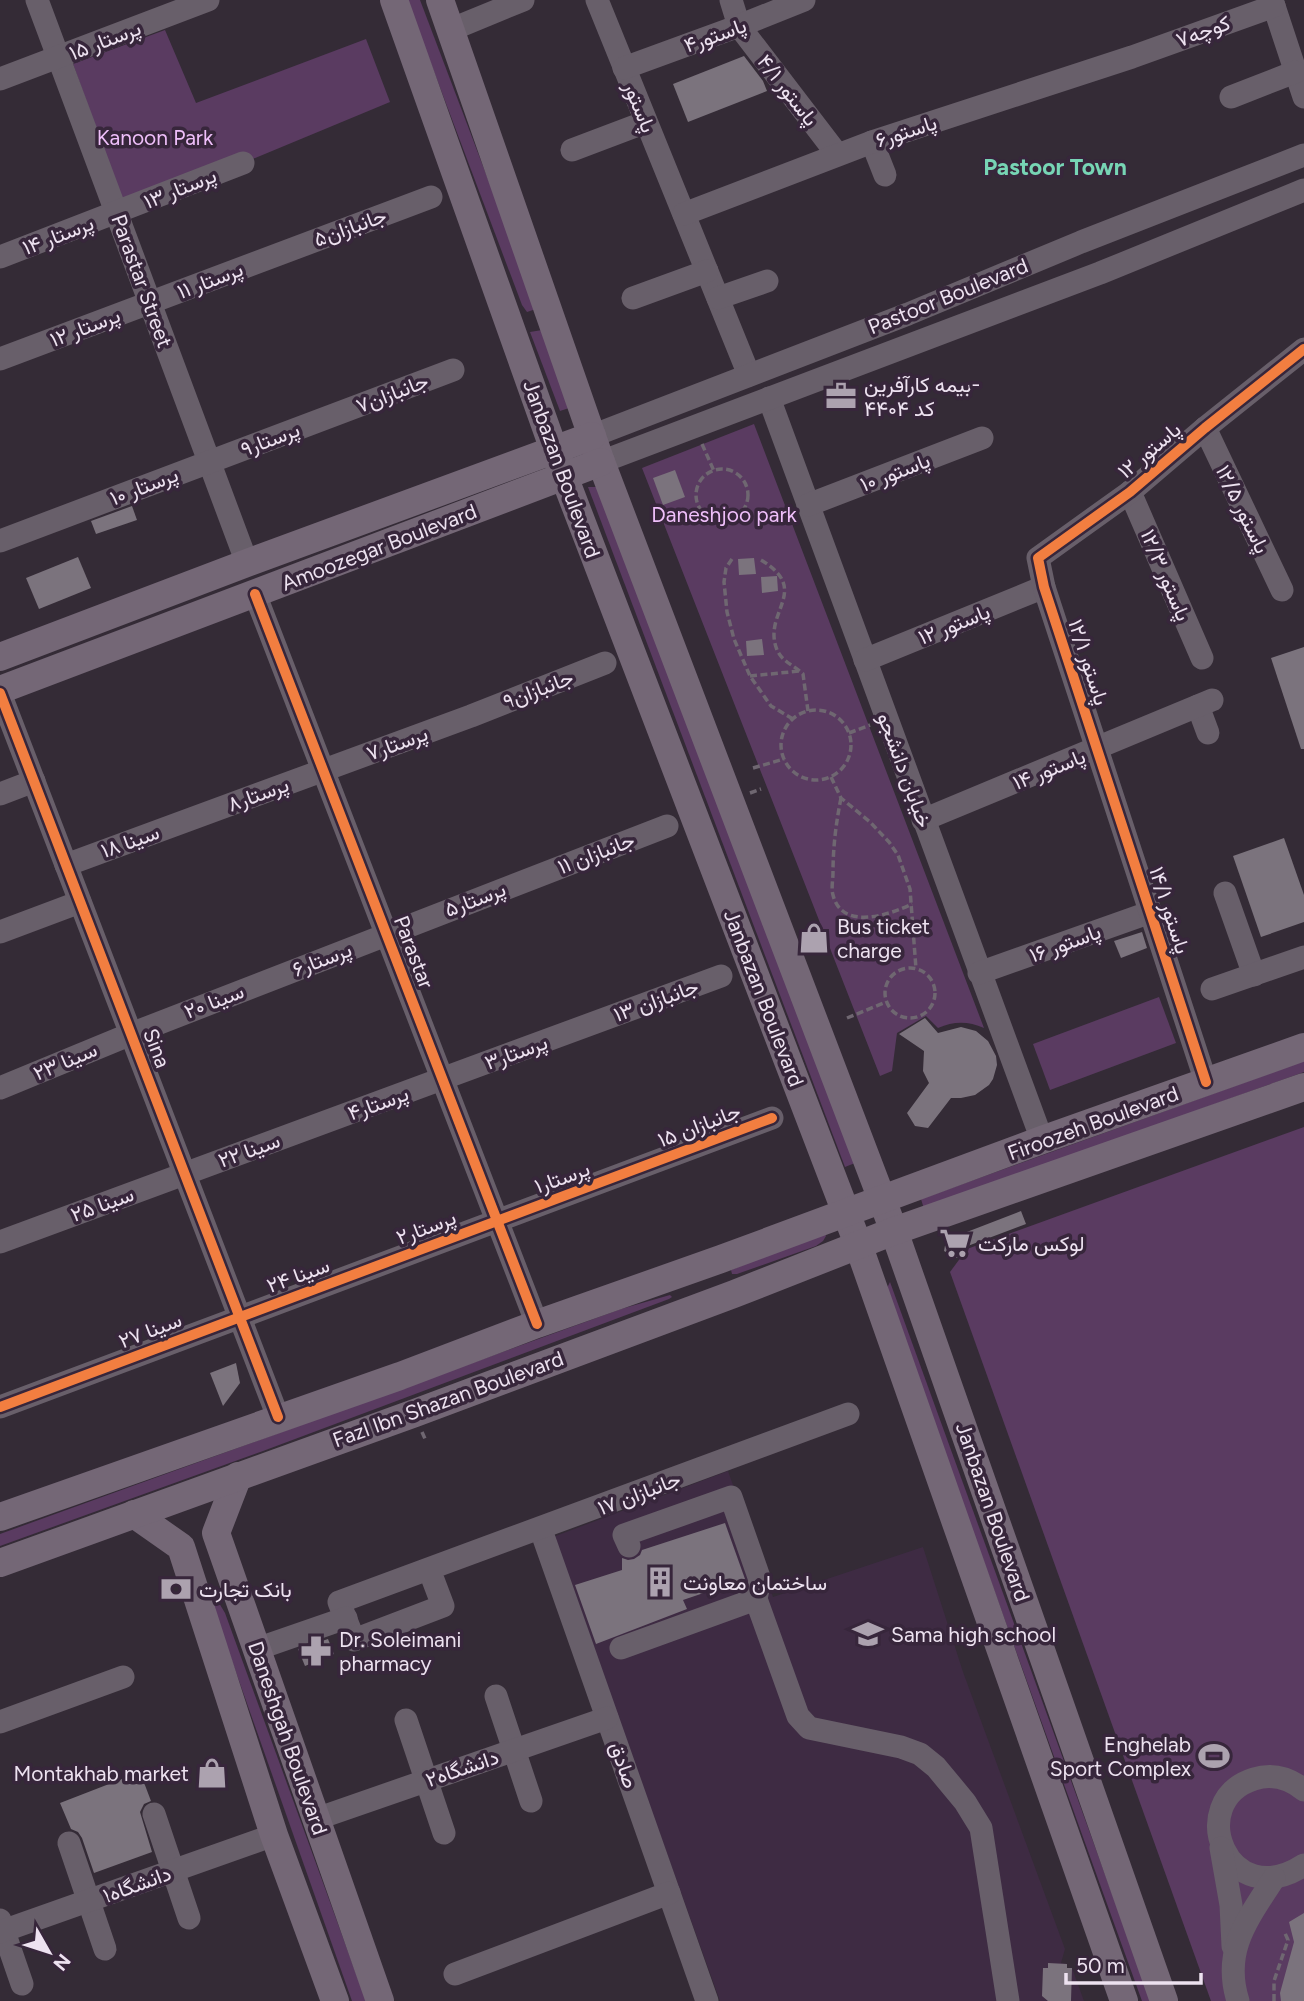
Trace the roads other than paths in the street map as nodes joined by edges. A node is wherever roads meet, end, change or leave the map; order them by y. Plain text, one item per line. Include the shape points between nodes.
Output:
1 (37, 0) edge
2 (394, 0) edge
3 (440, 0) edge
4 (523, 0) edge
5 (597, 0) edge
6 (730, 0) edge
7 (804, 0) edge
8 (200, 3) edge
9 (1273, 3) edge
10 (739, 26) junction
11 (450, 30) junction
12 (1132, 57) joint
13 (58, 58) junction
14 (624, 68) junction
15 (1295, 72) junction
16 (0, 79) edge
17 (1231, 97) dead end
18 (1304, 97) edge
19 (646, 122) junction
20 (872, 142) junction
21 (572, 150) dead end
22 (837, 155) junction
23 (1304, 155) edge
24 (243, 163) dead end
25 (885, 175) dead end
26 (1304, 190) edge
27 (431, 197) dead end
28 (117, 213) junction
29 (684, 214) junction
30 (0, 257) edge
31 (270, 257) joint
32 (707, 271) junction
33 (767, 281) dead end
34 (633, 298) dead end
35 (718, 298) junction
36 (150, 302) junction
37 (547, 306) junction
38 (908, 314) junction
39 (508, 320) junction
40 (918, 341) junction
41 (1304, 349) edge
42 (10, 355) edge
43 (453, 370) dead end
44 (749, 375) junction
45 (769, 398) junction
46 (331, 416) joint
47 (1205, 428) junction
48 (592, 436) junction
49 (982, 438) dead end
50 (209, 462) junction
51 (559, 463) junction
52 (601, 463) junction
53 (1130, 492) junction
54 (808, 505) junction
55 (0, 541) edge
56 (247, 563) junction
57 (1044, 587) junction
58 (1282, 590) dead end
59 (255, 594) junction
60 (0, 657) edge
61 (1202, 658) dead end
62 (865, 660) junction
63 (606, 663) dead end
64 (0, 692) edge
65 (471, 716) joint
66 (1208, 733) dead end
67 (1097, 749) junction
68 (323, 770) junction
69 (34, 781) junction
70 (0, 794) edge
71 (194, 818) joint
72 (923, 820) junction
73 (667, 826) dead end
74 (66, 865) junction
75 (525, 880) joint
76 (1224, 893) dead end
77 (80, 902) junction
78 (1151, 912) junction
79 (0, 932) edge
80 (386, 934) junction
81 (1304, 957) edge
82 (979, 974) junction
83 (1254, 975) junction
84 (721, 976) dead end
85 (258, 984) joint
86 (1212, 989) dead end
87 (590, 1024) joint
88 (131, 1034) junction
89 (1304, 1047) edge
90 (442, 1079) junction
91 (1206, 1082) junction
92 (1304, 1087) edge
93 (0, 1088) edge
94 (772, 1118) dead end
95 (313, 1126) joint
96 (1042, 1140) junction
97 (640, 1168) joint
98 (185, 1174) junction
99 (883, 1200) junction
100 (847, 1213) junction
101 (497, 1222) junction
102 (894, 1231) junction
103 (10, 1239) edge
104 (858, 1244) junction
105 (721, 1259) junction
106 (369, 1269) joint
107 (734, 1294) junction
108 (240, 1317) junction
109 (537, 1324) junction
110 (0, 1407) edge
111 (848, 1414) dead end
112 (278, 1417) junction
113 (238, 1476) junction
114 (134, 1514) junction
115 (0, 1517) edge
116 (541, 1530) junction
117 (629, 1546) dead end
118 (0, 1563) edge
119 (429, 1569) junction
120 (756, 1599) junction
121 (346, 1618) junction
122 (621, 1648) dead end
123 (257, 1649) junction
124 (123, 1677) dead end
125 (496, 1696) dead end
126 (607, 1718) junction
127 (406, 1720) dead end
128 (0, 1722) edge
129 (515, 1750) junction
130 (426, 1781) junction
131 (1304, 1790) edge
132 (531, 1801) dead end
133 (154, 1814) dead end
134 (316, 1819) junction
135 (444, 1833) dead end
136 (274, 1835) junction
137 (1220, 1842) junction
138 (69, 1843) dead end
139 (1304, 1865) edge
140 (174, 1871) junction
141 (1275, 1878) junction
142 (669, 1893) junction
143 (89, 1901) junction
144 (189, 1918) dead end
145 (1, 1928) edge
146 (105, 1948) dead end
147 (1233, 1960) junction
148 (455, 1974) dead end
149 (22, 1984) dead end
150 (705, 2000) edge
151 (335, 2001) edge
152 (380, 2001) edge
153 (1008, 2001) edge
154 (1124, 2001) edge
155 (1164, 2001) edge
156 (1238, 2001) edge

1 - 13 street, Parastar Street
2 - 39 main road, Janbazan Boulevard
3 - 11 main road, Janbazan Boulevard
4 - 11 street
5 - 14 street, پاستور
6 - 10 street, پاستور ۴/۱
7 - 10 street, پاستور۴
8 - 13 street, پرستار ۱۵
9 - 12 street, کوچه۷
9 - 15 street
10 - 14 street, پاستور۴
10 - 22 street, پاستور ۴/۱
11 - 37 main road, Janbazan Boulevard
12 - 20 street, پاستور۶
13 - 16 street, پرستار ۱۵
13 - 28 street, Parastar Street
14 - 19 street, پاستور
15 - 17 street
15 - 18 street
19 - 21 street
19 - 29 street, پاستور
20 - 22 street, پاستور۶
20 - 25 street
22 - 29 street, پاستور۶
23 - 38 street, Pastoor Boulevard
24 - 28 street, پرستار ۱۳
26 - 40 street, Pastoor Boulevard
27 - 31 street, جانبازان۵
28 - 30 street, پرستار ۱۴
28 - 36 street, Parastar Street
29 - 32 street, پاستور
31 - 36 street, پرستار ۱۱
32 - 34 street
32 - 35 street, پاستور
33 - 35 street
35 - 44 street, پاستور
36 - 42 street, پرستار ۱۲
36 - 50 street, Parastar Street
37 - 39 main road via 532,324
37 - 48 main road, Janbazan Boulevard
38 - 40 street
38 - 44 street, Pastoor Boulevard
39 - 51 main road, Janbazan Boulevard
40 - 45 street, Pastoor Boulevard
41 - 47 street, ۱۲ پاستور
43 - 46 street, جانبازان۷
44 - 48 street, Pastoor Boulevard
45 - 52 street, Pastoor Boulevard
45 - 54 street, خیابان دانشجو
46 - 50 street, پرستار۹
47 - 53 street, ۱۲ پاستور
47 - 58 street, پاستور ۱۲/۵
48 - 51 main road, Amoozegar Boulevard
48 - 52 main road, Janbazan Boulevard
49 - 54 street, پاستور ۱۰
50 - 55 street, پرستار ۱۰
50 - 56 street, Parastar Street
51 - 52 main road, Amoozegar Boulevard
51 - 56 main road, Amoozegar Boulevard
51 - 59 main road, Amoozegar Boulevard
51 - 100 main road, Janbazan Boulevard
52 - 99 main road, Janbazan Boulevard
53 - 57 street, ۱۲ پاستور via 1038,558
53 - 61 street, پاستور ۱۲/۳
54 - 62 street, خیابان دانشجو
56 - 60 main road, Amoozegar Boulevard
57 - 62 street, پاستور ۱۲
57 - 67 street, پاستور ۱۲/۱
59 - 64 main road, Amoozegar Boulevard
59 - 68 street, Parastar
62 - 72 street, خیابان دانشجو
63 - 65 street, جانبازان۹
64 - 69 street, Sina
65 - 68 street, پرستار۷
66 - 67 street, پاستور ۱۴ via 1205,703
67 - 72 street, پاستور ۱۴
67 - 78 street, پاستور ۱۴/۱
68 - 71 street, پرستار۸
68 - 80 street, Parastar
69 - 70 street
69 - 74 street, Sina
71 - 74 street, سینا ۱۸
72 - 82 street, خیابان دانشجو
73 - 75 street, جانبازان ۱۱
74 - 77 street, Sina
75 - 80 street, پرستار۵
76 - 83 street
77 - 79 street
77 - 88 street, Sina
78 - 82 street, پاستور ۱۶
78 - 91 street, پاستور ۱۴/۱
80 - 85 street, پرستار۶
80 - 90 street, Parastar
81 - 83 street
82 - 96 street, خیابان دانشجو
83 - 86 street
84 - 87 street, جانبازان ۱۳
85 - 88 street, سینا ۲۰
87 - 90 street, پرستار۳
88 - 93 street, سینا ۲۳
88 - 98 street, Sina
89 - 91 main road, Firoozeh Boulevard
90 - 95 street, پرستار۴
90 - 101 street, Parastar
91 - 96 main road, Firoozeh Boulevard
92 - 102 main road, Firoozeh Boulevard
94 - 97 street, جانبازان ۱۵
95 - 98 street, سینا ۲۲
96 - 99 main road, Firoozeh Boulevard
97 - 101 street, پرستار۱
98 - 103 street, سینا ۲۵
98 - 108 street, Sina
99 - 100 main road, Fazl Ibn Shazan Boulevard
99 - 102 main road, Janbazan Boulevard
100 - 104 main road, Janbazan Boulevard
100 - 105 main road, Fazl Ibn Shazan Boulevard
101 - 106 street, پرستار۲
101 - 109 street, Parastar
102 - 104 main road, Fazl Ibn Shazan Boulevard
102 - 155 main road, Janbazan Boulevard
104 - 107 main road, Fazl Ibn Shazan Boulevard
104 - 154 main road, Janbazan Boulevard
105 - 107 main road
105 - 109 main road, Fazl Ibn Shazan Boulevard
106 - 108 street, سینا ۲۴
107 - 113 main road, Fazl Ibn Shazan Boulevard
108 - 110 street, سینا ۲۷
108 - 112 street, Sina
109 - 112 main road, Fazl Ibn Shazan Boulevard
111 - 116 street, جانبازان ۱۷
112 - 115 main road, Fazl Ibn Shazan Boulevard
113 - 114 main road, Fazl Ibn Shazan Boulevard
113 - 123 main road, Daneshgah Boulevard via 216,1533
114 - 118 main road, Fazl Ibn Shazan Boulevard
114 - 136 main road, Daneshgah Boulevard via 181,1547
116 - 119 street, جانبازان ۱۷
116 - 126 street, صادق
117 - 120 street via 624,1535 730,1497 760,1580
119 - 121 street, جانبازان ۱۷ via 340,1602
119 - 121 street via 443,1606 354,1640
120 - 122 street
120 - 153 street via 798,1717 809,1728 920,1754 936,1767 975,1817 981,1828
121 - 123 street
123 - 134 main road, Daneshgah Boulevard
124 - 128 street
125 - 129 street
126 - 129 street, دانشگاه۲
126 - 142 street, صادق
127 - 130 street
129 - 130 street, دانشگاه۲
129 - 132 street
130 - 134 street, دانشگاه۲
130 - 135 street
131 - 137 street via 1278,1776 1246,1781 1222,1807
133 - 140 street
134 - 152 main road, Daneshgah Boulevard
136 - 140 street, دانشگاه۱
136 - 151 main road, Daneshgah Boulevard
137 - 141 street via 1241,1870
137 - 147 street via 1231,1905
138 - 143 street
139 - 141 street
140 - 143 street, دانشگاه۱
140 - 144 street
141 - 147 street via 1239,1935
142 - 148 street
142 - 150 street, صادق
143 - 145 street, دانشگاه۱
143 - 146 street
145 - 149 street
147 - 156 street

